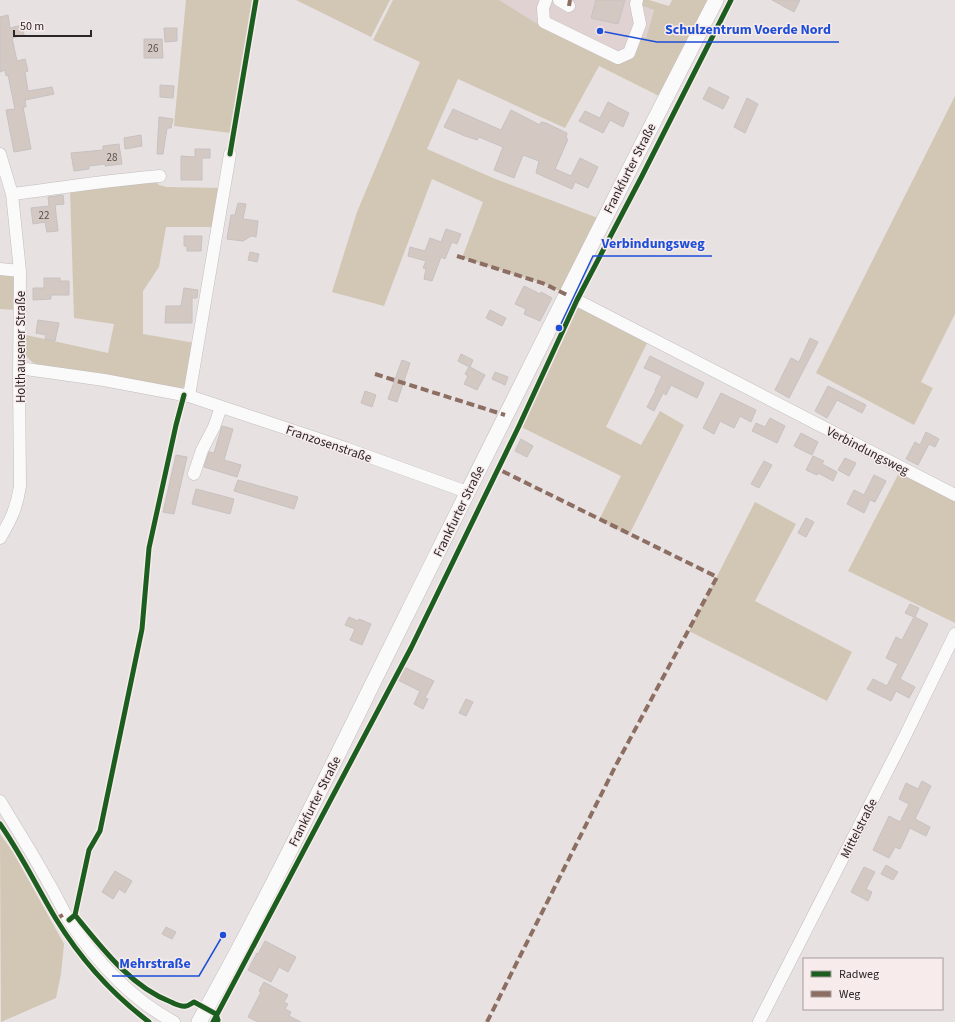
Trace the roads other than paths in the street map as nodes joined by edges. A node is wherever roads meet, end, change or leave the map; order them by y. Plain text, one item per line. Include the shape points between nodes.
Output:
1 (546, 0) edge
2 (637, 0) edge
3 (716, 0) edge
4 (0, 154) edge
5 (230, 154) dead end
6 (160, 176) dead end
7 (12, 194) junction
8 (0, 269) edge
9 (20, 270) junction
10 (567, 295) junction
11 (19, 368) junction
12 (189, 396) junction
13 (221, 407) junction
14 (194, 474) dead end
15 (468, 492) junction
16 (955, 495) edge
17 (0, 538) edge
18 (955, 634) edge
19 (0, 801) edge
20 (174, 1022) edge
21 (199, 1022) edge
22 (759, 1022) edge

1 - 2 street via 543,8 544,22 618,58 630,53 640,24
3 - 10 main road, Frankfurter Straße
4 - 7 street, Holthausener Straße
5 - 12 street
6 - 7 street
7 - 9 street, Holthausener Straße
8 - 9 street
9 - 11 street, Holthausener Straße
10 - 15 main road, Frankfurter Straße
10 - 16 street, Verbindungsweg
11 - 12 street, Franzosenstraße
11 - 17 street, Holthausener Straße via 20,486 11,520
12 - 13 street, Franzosenstraße
13 - 14 street
13 - 15 street, Franzosenstraße
15 - 21 main road, Frankfurter Straße via 332,766
18 - 22 street, Mittelstraße
19 - 20 street via 69,920 94,954 140,1000

